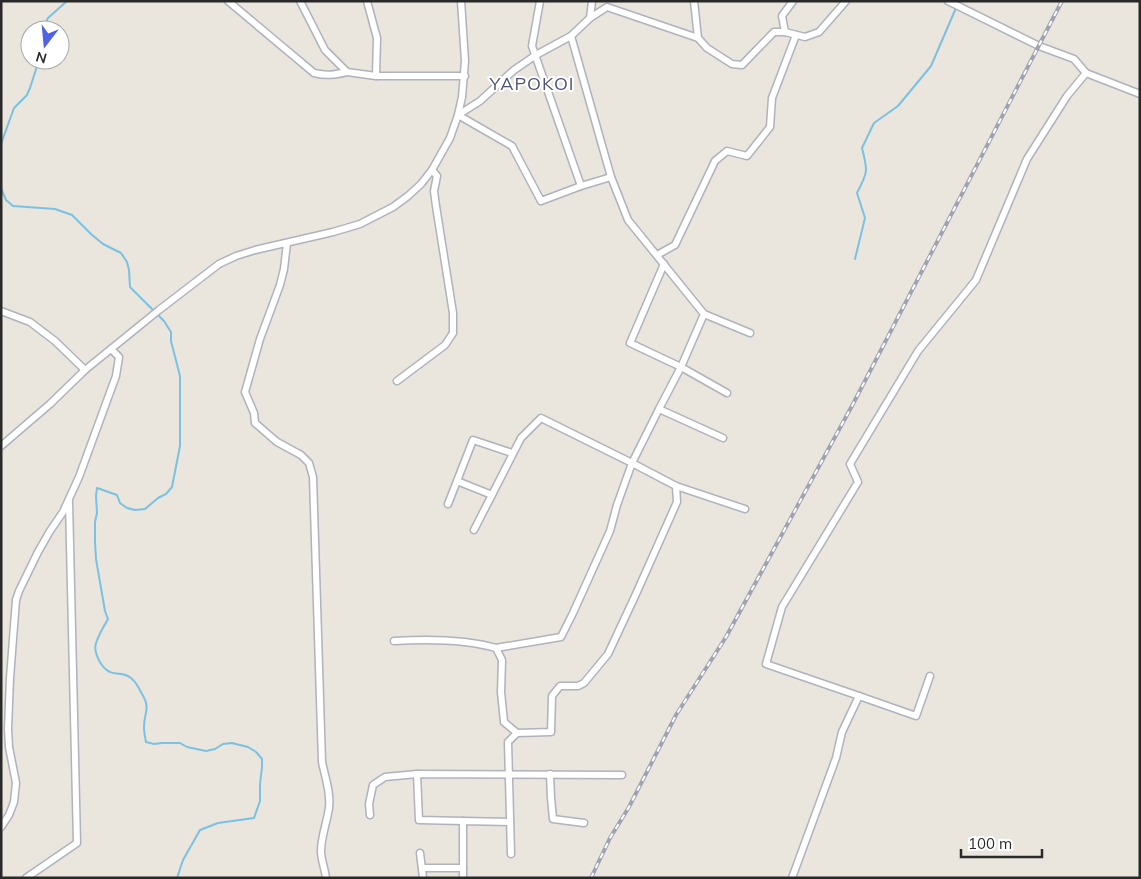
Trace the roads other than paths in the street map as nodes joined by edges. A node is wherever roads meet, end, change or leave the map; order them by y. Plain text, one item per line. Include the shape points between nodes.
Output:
1 (228, 1) edge
2 (300, 1) edge
3 (367, 1) edge
4 (461, 1) edge
5 (540, 1) edge
6 (592, 1) edge
7 (694, 1) edge
8 (793, 1) edge
9 (846, 1) edge
10 (948, 1) edge
11 (590, 18) junction
12 (785, 32) junction
13 (796, 35) junction
14 (571, 36) junction
15 (698, 38) junction
16 (536, 55) junction
17 (347, 72) junction
18 (1086, 73) junction
19 (376, 76) junction
20 (465, 76) junction
21 (1140, 94) edge
22 (458, 115) junction
23 (432, 170) junction
24 (611, 177) junction
25 (581, 186) junction
26 (287, 243) junction
27 (657, 255) junction
28 (664, 264) junction
29 (1, 310) edge
30 (704, 314) junction
31 (750, 333) dead end
32 (111, 349) junction
33 (681, 368) junction
34 (85, 370) junction
35 (397, 381) dead end
36 (727, 393) dead end
37 (659, 409) junction
38 (723, 438) dead end
39 (1, 446) edge
40 (512, 453) junction
41 (632, 463) junction
42 (456, 481) junction
43 (676, 486) junction
44 (492, 495) junction
45 (69, 501) junction
46 (448, 504) dead end
47 (745, 509) dead end
48 (474, 530) dead end
49 (394, 640) dead end
50 (496, 648) junction
51 (930, 676) dead end
52 (859, 696) junction
53 (516, 732) junction
54 (417, 774) junction
55 (509, 774) junction
56 (550, 774) junction
57 (622, 775) dead end
58 (370, 815) dead end
59 (463, 821) junction
60 (510, 822) junction
61 (584, 823) dead end
62 (1, 826) edge
63 (420, 853) dead end
64 (511, 854) dead end
65 (422, 868) junction
66 (463, 868) junction
67 (26, 878) edge
68 (326, 878) edge
69 (424, 878) edge
70 (463, 878) edge
71 (792, 878) edge

1 - 17 street via 314,73 333,76
2 - 17 street via 325,50
3 - 19 street via 377,38
4 - 20 street
5 - 16 street via 532,46
6 - 11 street
7 - 15 street
8 - 12 street via 782,16
9 - 13 street via 818,32 806,37
10 - 18 street via 1074,60
11 - 14 street
11 - 15 street via 607,7
12 - 13 street
12 - 15 street via 774,32 742,65 732,64
13 - 27 street via 772,98 770,127 746,156 727,151 715,161 675,246
14 - 16 street
14 - 24 street
16 - 22 street
16 - 25 street
17 - 19 street
18 - 21 street
18 - 52 street via 1067,96 1027,159 976,280 918,351 850,464 858,482 782,607 766,664
19 - 20 street
20 - 22 street
22 - 23 street via 450,138
22 - 25 street via 512,146 541,202
23 - 26 street via 408,196 379,215 360,224
23 - 35 street via 437,176 434,191 453,313 453,332 445,345
24 - 25 street
24 - 27 street via 628,220
26 - 32 street via 242,254 219,264
26 - 68 street via 280,285 260,339 246,392 255,423 277,442 301,455 309,463 313,477 322,762 329,795 321,848
27 - 28 street
28 - 30 street
28 - 33 street via 630,343
29 - 34 street via 30,322
30 - 31 street
30 - 33 street
32 - 34 street
32 - 45 street via 119,357 116,376
33 - 36 street
33 - 37 street
34 - 39 street
37 - 38 street
37 - 41 street
40 - 41 street via 521,438 541,418
40 - 42 street via 473,440
40 - 44 street
41 - 43 street
41 - 50 street via 610,531 561,637
42 - 44 street
42 - 46 street
43 - 47 street
43 - 53 street via 677,502 608,654 584,682 578,686 560,686 552,696 551,732
44 - 48 street
45 - 62 street via 38,552 16,600 8,729 16,783 14,802
45 - 67 street via 77,843
49 - 50 street via 482,644
50 - 53 street via 502,660 504,722
51 - 52 street via 916,716
52 - 71 street via 842,732 836,758
53 - 55 street via 508,742
54 - 55 street
54 - 58 street via 385,777 373,784
54 - 59 street via 419,820
55 - 56 street
55 - 60 street
56 - 57 street
56 - 61 street via 553,818
59 - 60 street
59 - 66 street
60 - 64 street
63 - 65 street
65 - 66 street
65 - 69 street
66 - 70 street

